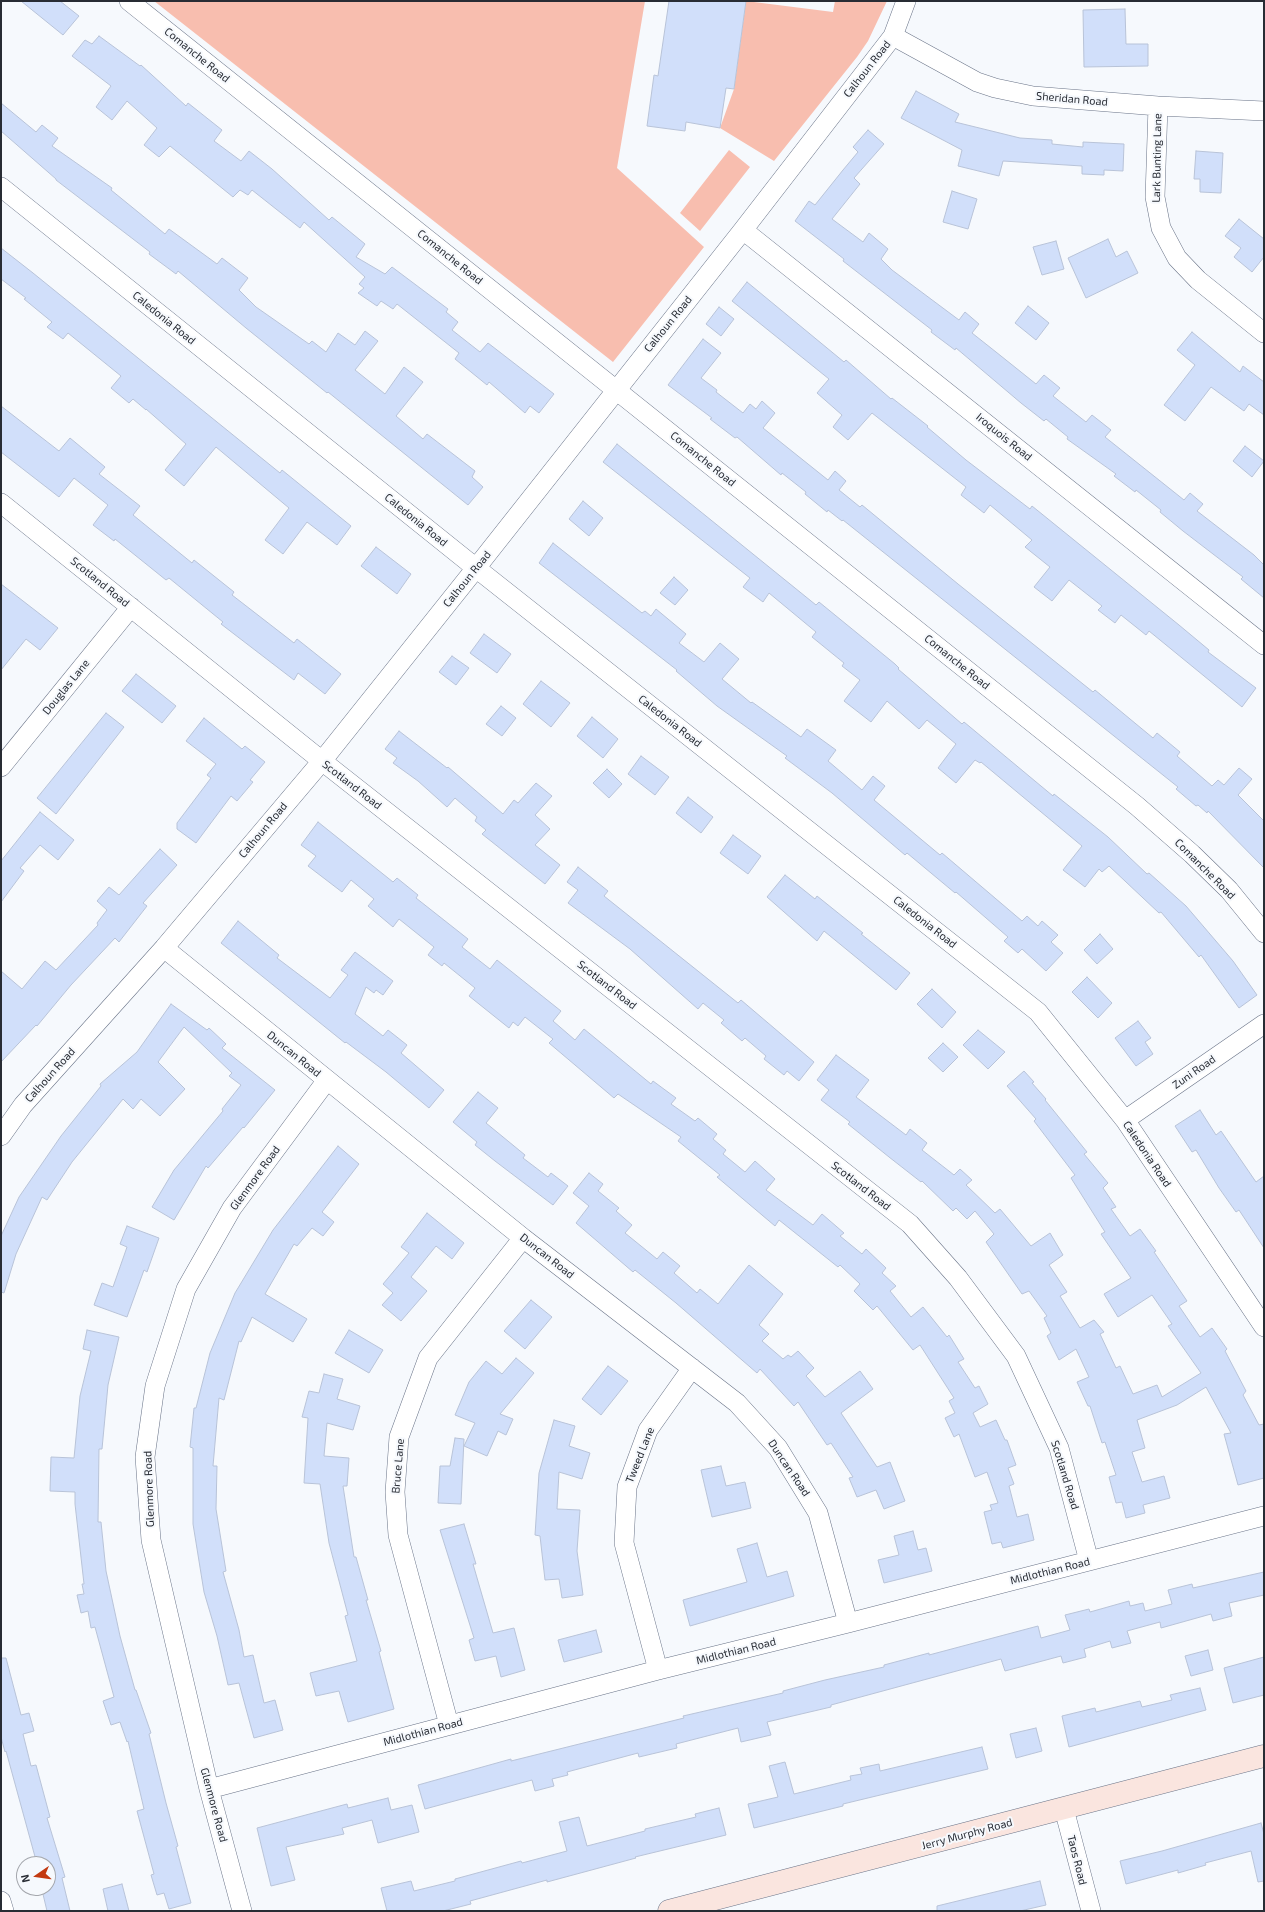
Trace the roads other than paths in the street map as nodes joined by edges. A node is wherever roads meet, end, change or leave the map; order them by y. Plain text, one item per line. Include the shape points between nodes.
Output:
1 (129, 1) edge
2 (906, 1) edge
3 (893, 36) junction
4 (1158, 106) junction
5 (1264, 111) edge
6 (1, 187) edge
7 (743, 230) junction
8 (1264, 333) edge
9 (616, 390) junction
10 (1, 504) edge
11 (476, 568) junction
12 (131, 607) junction
13 (1264, 645) edge
14 (322, 761) junction
15 (1, 767) edge
16 (1264, 933) edge
17 (164, 948) junction
18 (1264, 1024) edge
19 (327, 1080) junction
20 (1124, 1120) junction
21 (1, 1136) edge
22 (524, 1238) junction
23 (1264, 1327) edge
24 (692, 1368) junction
25 (1264, 1516) edge
26 (1089, 1561) junction
27 (848, 1623) junction
28 (658, 1670) junction
29 (449, 1724) junction
30 (1264, 1756) edge
31 (210, 1789) junction
32 (1064, 1809) junction
33 (1, 1901) edge
34 (4, 1911) edge
35 (242, 1911) edge
36 (669, 1911) edge
37 (1090, 1911) edge

1 - 9 street, Comanche Road
2 - 3 street, Calhoun Road
3 - 4 street, Sheridan Road via 977,82 995,88 1033,96
3 - 7 street, Calhoun Road
4 - 5 street, Sheridan Road
4 - 8 street, Lark Bunting Lane via 1155,196 1161,228 1177,258 1198,280
6 - 11 street, Caledonia Road
7 - 9 street, Calhoun Road
7 - 13 street, Iroquois Road
9 - 11 street, Calhoun Road
9 - 16 street, Comanche Road via 1137,806 1229,890
10 - 12 street, Scotland Road
11 - 14 street, Calhoun Road
11 - 20 street, Caledonia Road via 1038,1012
12 - 14 street, Scotland Road
12 - 15 street, Douglas Lane
14 - 17 street, Calhoun Road
14 - 26 street, Scotland Road via 910,1224 958,1278 1016,1356 1059,1448
17 - 19 street, Duncan Road
17 - 21 street, Calhoun Road via 23,1104
18 - 20 street, Zuni Road
19 - 22 street, Duncan Road
19 - 31 street, Glenmore Road via 232,1208 186,1288 156,1386 145,1457 151,1540
20 - 23 street, Caledonia Road
22 - 24 street, Duncan Road
22 - 29 street, Bruce Lane via 428,1358 399,1437 395,1492 398,1535
24 - 27 street, Duncan Road via 737,1403 778,1448 814,1506
24 - 28 street, Tweed Lane via 648,1430 627,1487 624,1543
25 - 26 street, Midlothian Road
26 - 27 street, Midlothian Road
27 - 28 street, Midlothian Road
28 - 29 street, Midlothian Road
29 - 31 street, Midlothian Road
30 - 32 street, Jerry Murphy Road
31 - 35 street, Glenmore Road
32 - 36 street, Jerry Murphy Road
32 - 37 street, Taos Road
33 - 34 street

